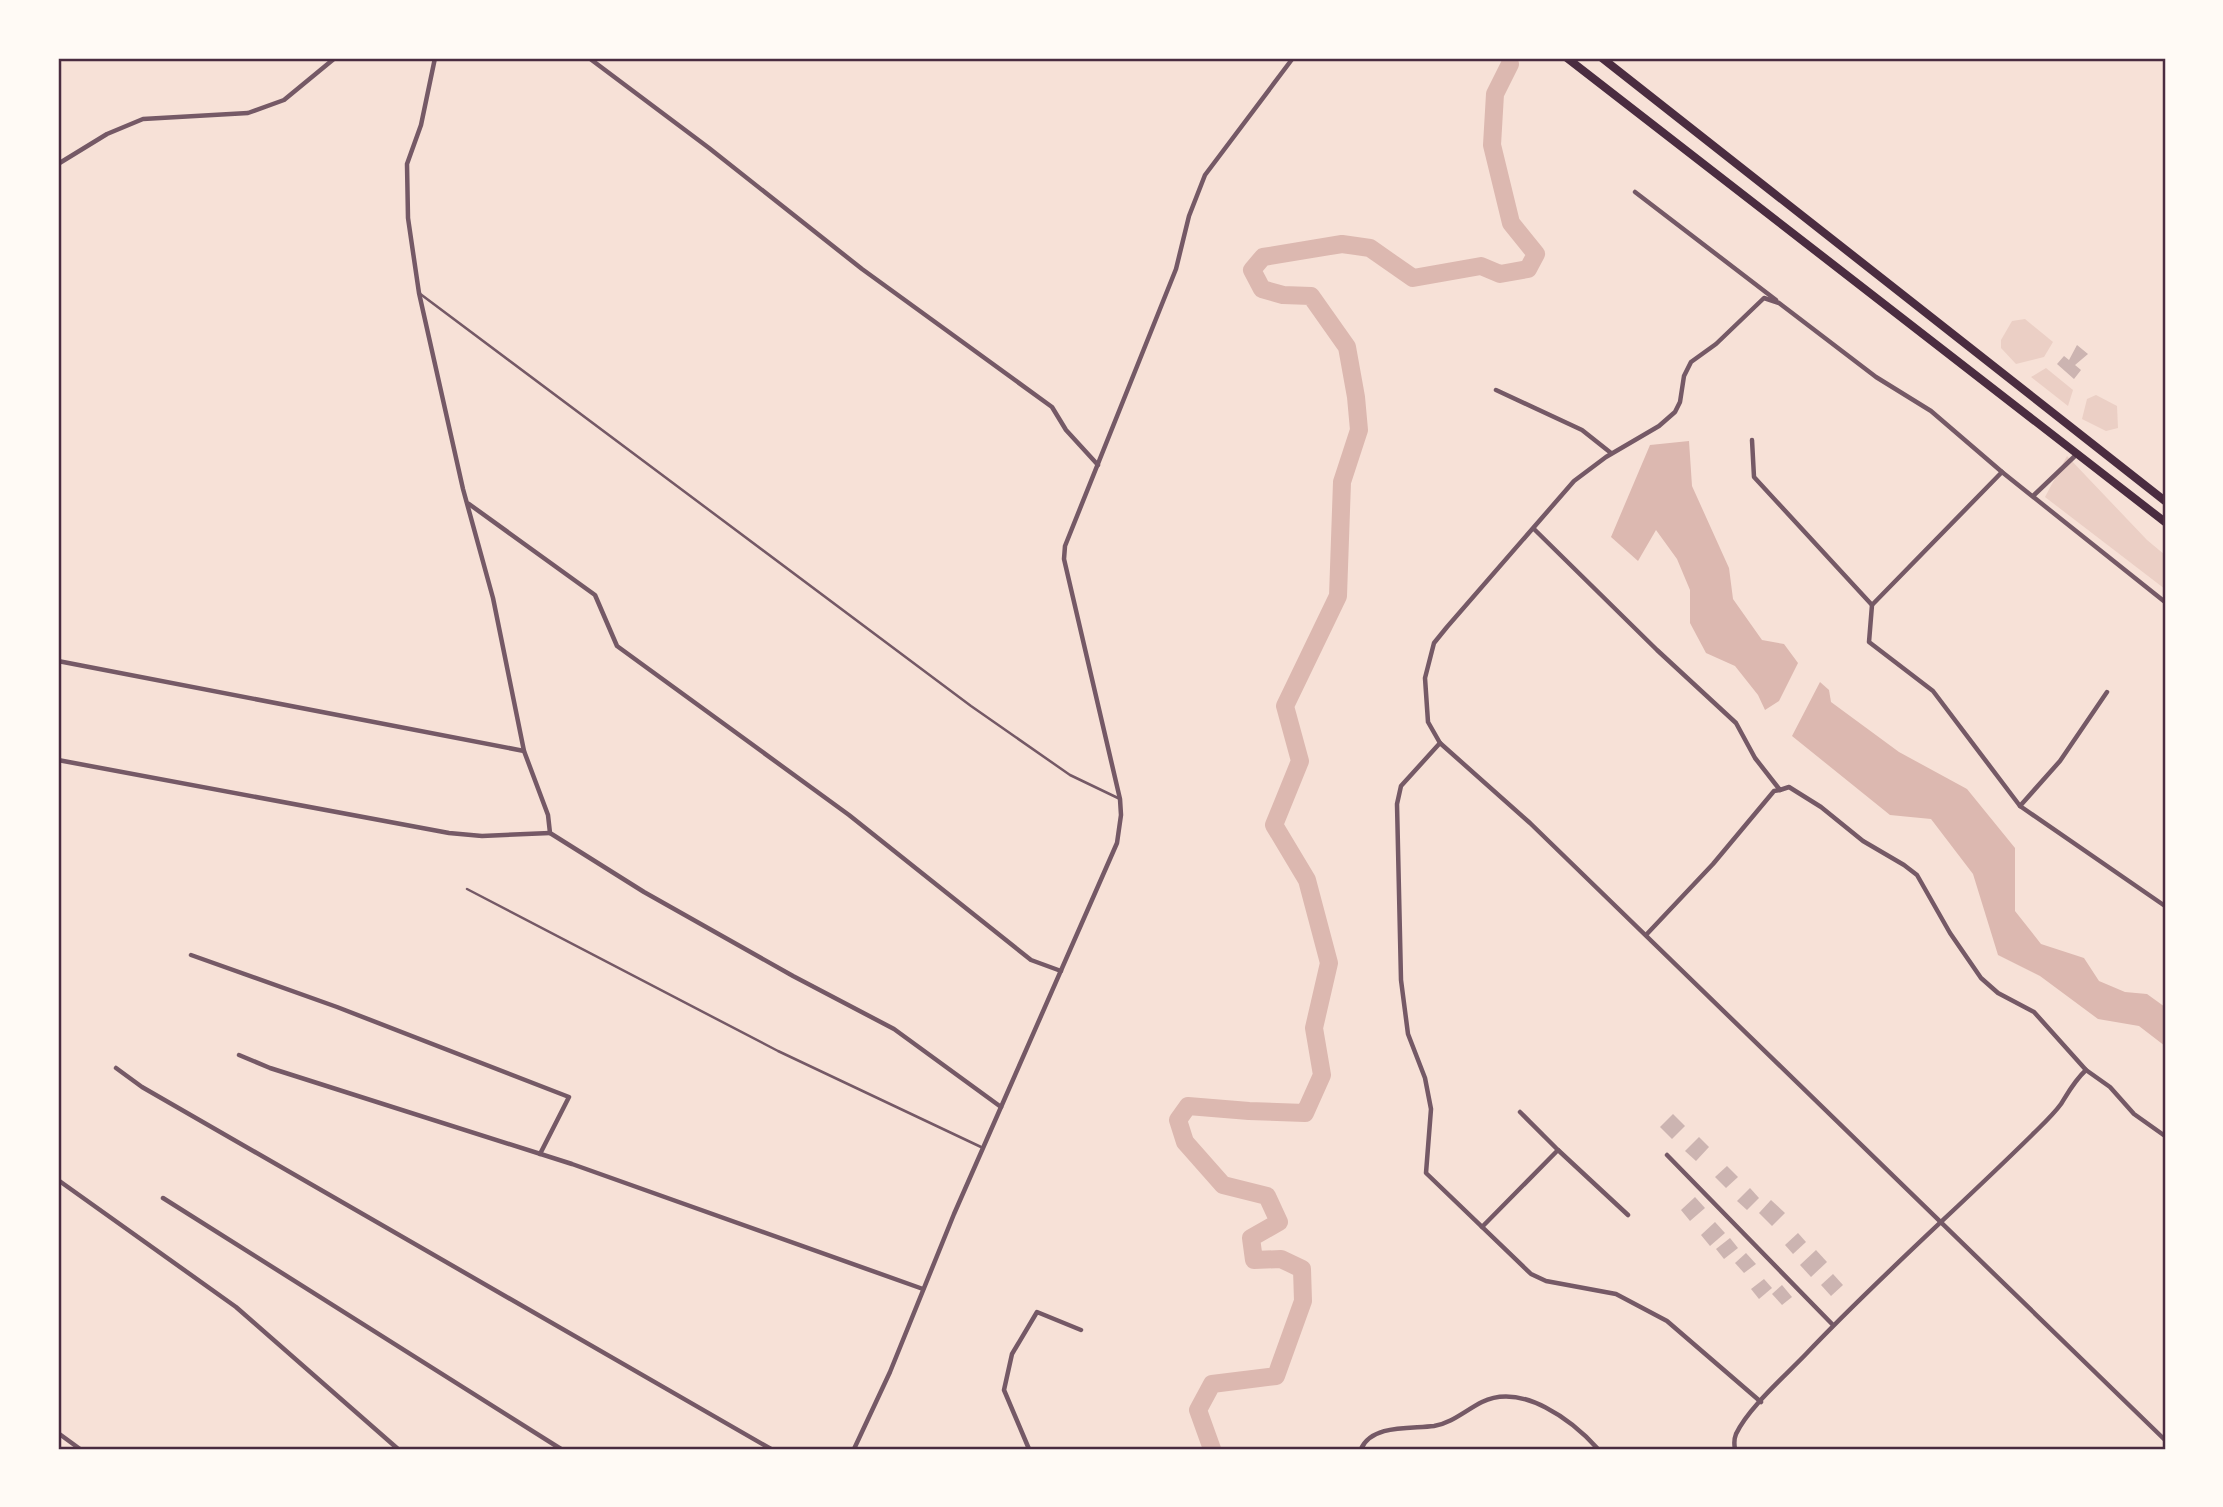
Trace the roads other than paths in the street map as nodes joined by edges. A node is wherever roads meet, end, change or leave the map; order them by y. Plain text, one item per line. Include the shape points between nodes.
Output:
1 (335, 58) edge
2 (435, 58) edge
3 (589, 58) edge
4 (1293, 58) edge
5 (1567, 58) edge
6 (1602, 58) edge
7 (58, 164) edge
8 (1635, 192) dead end
9 (419, 293) junction
10 (1779, 303) junction
11 (1496, 390) dead end
12 (1752, 440) dead end
13 (1611, 453) junction
14 (2078, 453) junction
15 (1098, 465) junction
16 (2002, 472) junction
17 (2033, 496) junction
18 (2165, 501) edge
19 (468, 504) junction
20 (2165, 522) edge
21 (1534, 529) junction
22 (2165, 602) edge
23 (1872, 606) junction
24 (58, 662) edge
25 (2107, 692) dead end
26 (1440, 743) junction
27 (524, 751) junction
28 (58, 760) edge
29 (1780, 790) junction
30 (1120, 799) junction
31 (2020, 806) junction
32 (550, 833) junction
33 (467, 889) dead end
34 (2165, 906) edge
35 (1646, 936) junction
36 (191, 955) dead end
37 (1061, 971) junction
38 (239, 1055) dead end
39 (116, 1068) dead end
40 (2086, 1069) junction
41 (1001, 1107) junction
42 (1520, 1112) dead end
43 (2165, 1136) edge
44 (985, 1148) junction
45 (1558, 1150) junction
46 (540, 1154) junction
47 (1667, 1155) dead end
48 (58, 1180) edge
49 (163, 1198) dead end
50 (1628, 1215) dead end
51 (1941, 1223) junction
52 (1482, 1227) junction
53 (923, 1289) junction
54 (1833, 1325) junction
55 (1081, 1330) dead end
56 (1761, 1402) junction
57 (58, 1433) edge
58 (2165, 1440) edge
59 (80, 1449) edge
60 (398, 1449) edge
61 (561, 1449) edge
62 (771, 1449) edge
63 (854, 1449) edge
64 (1029, 1449) edge
65 (1361, 1449) edge
66 (1598, 1449) edge
67 (1735, 1449) edge

1 - 7 street via 284,100 248,113 144,119 107,134
2 - 9 street via 421,125 407,164 408,218
3 - 15 street via 862,270 1052,407
4 - 15 street via 1205,175 1176,269
5 - 14 highway
6 - 18 highway
8 - 10 street
9 - 19 street
9 - 30 lane via 971,706 1070,775
10 - 13 street via 1764,298 1691,362 1675,412
10 - 16 street via 1877,377 1931,411
11 - 13 street via 1582,430
12 - 23 street via 1754,477
13 - 21 street via 1573,481
14 - 17 street
14 - 20 highway
15 - 30 street via 1064,559
16 - 17 street
16 - 23 street
17 - 22 street
19 - 27 street via 493,598
19 - 37 street via 595,595 617,646 849,815 1031,960
21 - 26 street via 1434,643 1425,678 1425,702 1428,722
21 - 29 street via 1736,723
23 - 31 street via 1869,642 1933,691
24 - 27 street
25 - 31 street via 2060,761
26 - 35 street
26 - 52 street via 1401,786 1397,804 1401,980 1408,1034 1431,1109 1426,1173
27 - 32 street via 548,815
28 - 32 street via 449,833
29 - 35 street
29 - 40 street via 1789,787 1917,875 1981,978 2034,1012
30 - 37 street via 1117,843
31 - 34 street
32 - 41 street via 643,892 894,1029
33 - 44 lane via 778,1051
35 - 51 street
36 - 46 street via 569,1097
37 - 41 street
38 - 46 street
39 - 62 street
40 - 43 street
40 - 51 street via 2051,1116
41 - 44 street
42 - 45 street
44 - 53 street
45 - 50 street
45 - 52 street
46 - 53 street
47 - 54 street
48 - 60 street via 236,1307
49 - 61 street
51 - 54 street
51 - 58 street
52 - 56 street via 1531,1274 1545,1281 1616,1294 1667,1321
53 - 63 street
54 - 56 street
55 - 64 street via 1037,1312 1012,1354 1004,1390
56 - 67 street via 1735,1435
57 - 59 street
65 - 66 street via 1378,1434 1444,1424 1483,1401 1502,1396 1559,1413

